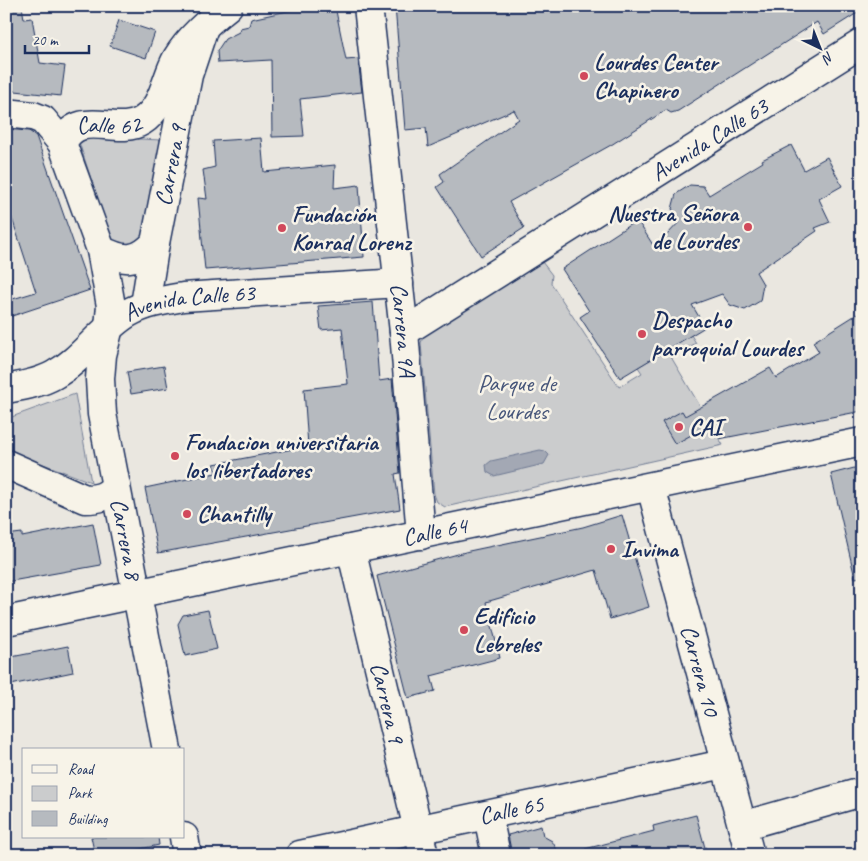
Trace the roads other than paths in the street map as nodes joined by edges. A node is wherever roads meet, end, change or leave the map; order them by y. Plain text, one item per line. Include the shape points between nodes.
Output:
1 (228, 6) edge
2 (368, 6) edge
3 (204, 27) junction
4 (862, 43) edge
5 (6, 113) edge
6 (62, 142) junction
7 (155, 243) junction
8 (101, 250) junction
9 (399, 284) junction
10 (145, 305) junction
11 (109, 327) junction
12 (404, 332) junction
13 (6, 389) edge
14 (862, 442) edge
15 (6, 464) edge
16 (116, 486) junction
17 (651, 487) junction
18 (421, 535) junction
19 (351, 549) junction
20 (137, 594) junction
21 (6, 621) edge
22 (167, 748) edge
23 (724, 764) junction
24 (862, 792) edge
25 (488, 816) junction
26 (742, 826) junction
27 (184, 838) edge
28 (421, 843) edge
29 (187, 855) edge
30 (300, 855) edge
31 (496, 855) edge
32 (750, 855) edge

1 - 3 street, Calle 62
2 - 9 street, Carrera 9A
3 - 6 street, Calle 62 via 175,61 159,102 150,115 130,125 83,124 67,134
3 - 7 street, Carrera 9 via 188,75
4 - 12 street, Avenida Calle 63
5 - 6 street, Calle 62 via 43,120
6 - 8 street
7 - 8 street via 136,258 124,259
7 - 10 street, Carrera 9
8 - 11 street via 111,306
9 - 10 street, Avenida Calle 63 via 184,297
9 - 12 street, Carrera 9A
10 - 11 street, Avenida Calle 63
11 - 13 street, Avenida Calle 63 via 70,365 53,376
11 - 16 street, Carrera 8 via 102,355 100,396
12 - 18 street, Carrera 9A
14 - 17 street, Calle 64
15 - 16 street via 84,498 98,499
16 - 20 street, Carrera 8
17 - 18 street, Calle 64
17 - 23 street, Carrera 10
18 - 19 street, Calle 64
19 - 20 street, Calle 64
19 - 28 street, Carrera 9
20 - 21 street, Calle 64
20 - 22 street, Carrera 8
23 - 25 street, Calle 65
23 - 26 street, Carrera 10
24 - 26 street
25 - 28 street, Calle 65
25 - 31 street
26 - 32 street, Carrera 10
27 - 29 street
28 - 30 street, Calle 65

